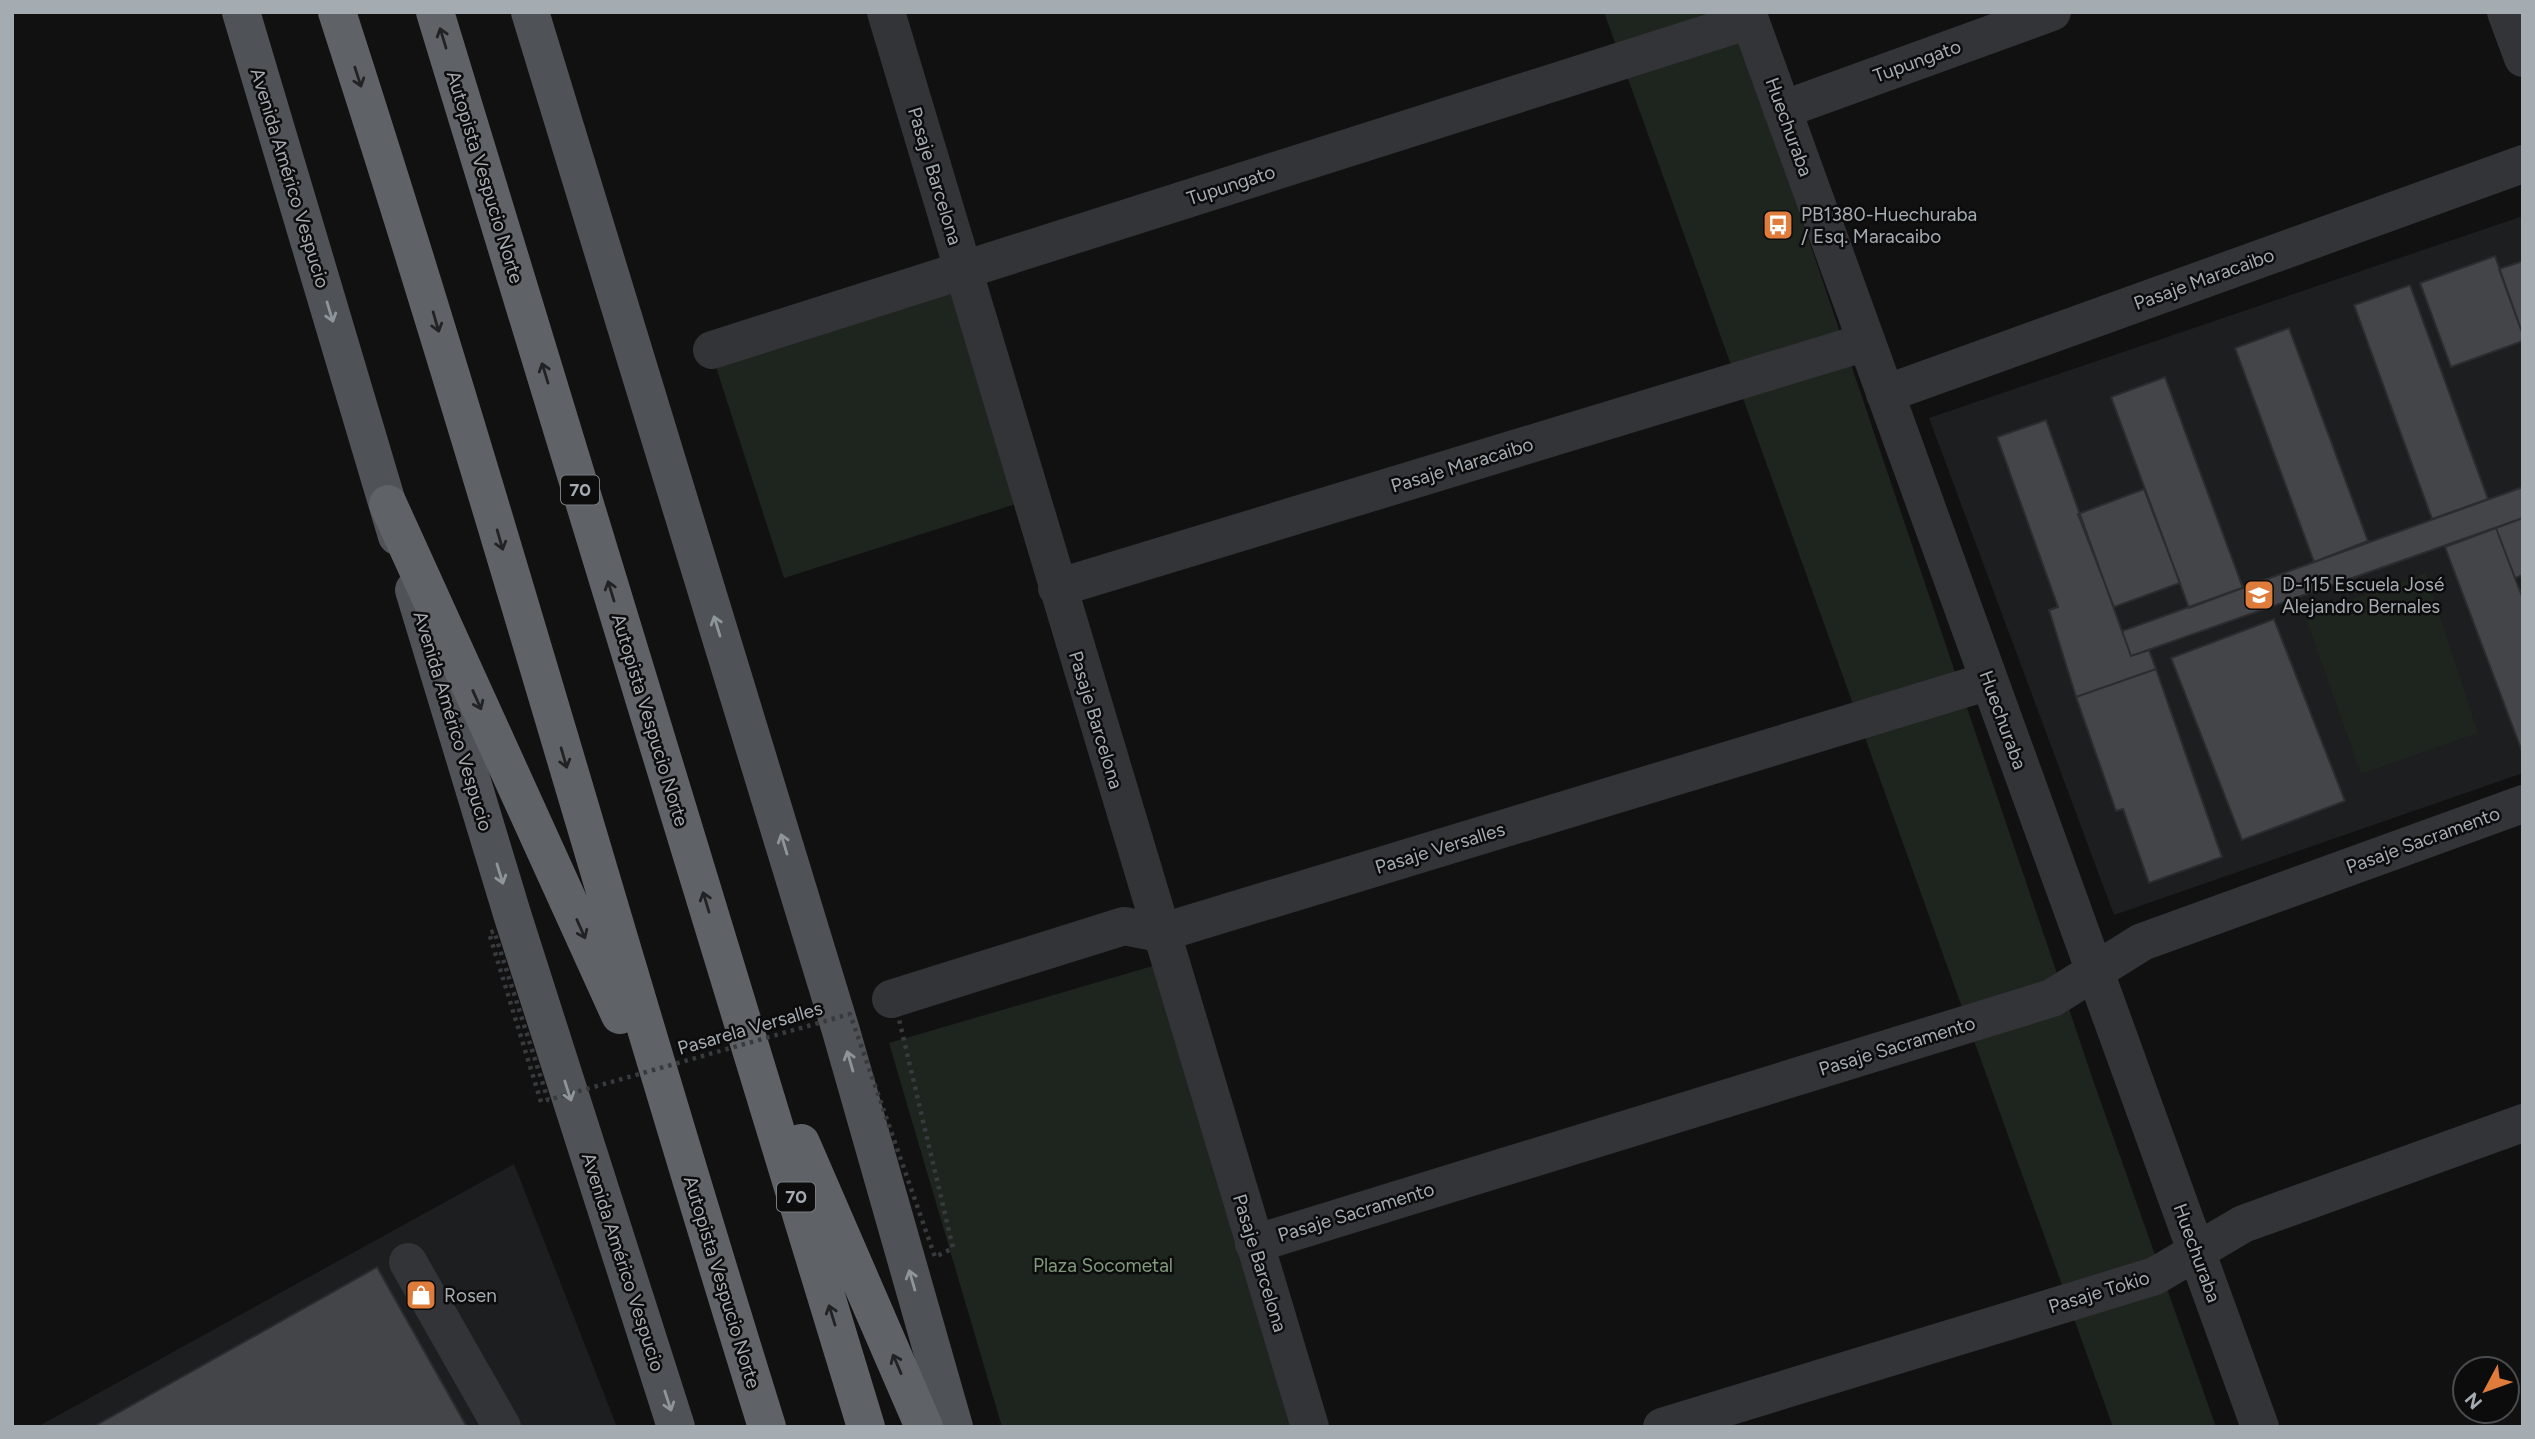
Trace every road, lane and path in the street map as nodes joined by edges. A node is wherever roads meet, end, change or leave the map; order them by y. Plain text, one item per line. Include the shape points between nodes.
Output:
1 (241, 12) edge
2 (337, 12) edge
3 (435, 12) edge
4 (530, 12) edge
5 (886, 12) edge
6 (2052, 12) edge
7 (2506, 12) edge
8 (1748, 16) edge
9 (2523, 58) edge
10 (1782, 110) junction
11 (2523, 164) edge
12 (962, 270) junction
13 (1866, 342) junction
14 (712, 351) dead end
15 (1885, 394) junction
16 (388, 504) junction
17 (1057, 589) junction
18 (1989, 681) junction
19 (2523, 804) edge
20 (1160, 933) junction
21 (726, 968) junction
22 (2094, 972) junction
23 (894, 1007) joint
24 (541, 1102) dead end
25 (2523, 1123) edge
26 (678, 1144) junction
27 (1254, 1244) junction
28 (2196, 1251) junction
29 (408, 1262) dead end
30 (502, 1427) edge
31 (676, 1427) edge
32 (767, 1427) edge
33 (866, 1427) edge
34 (924, 1427) edge
35 (954, 1427) edge
36 (1310, 1427) edge
37 (1662, 1427) edge
38 (2260, 1427) edge

1 -> 16 main road, Avenida Américo Vespucio
2 -> 26 highway, Autopista Vespucio Norte via 420,270
21 -> 3 highway, Autopista Vespucio Norte / 70
35 -> 4 main road via 841,1031
5 - 12 street, Pasaje Barcelona
6 - 10 street, Tupungato
7 - 9 street
8 - 10 street, Huechuraba
8 - 12 street, Tupungato
10 - 13 street, Huechuraba
11 - 15 street, Pasaje Maracaibo
12 - 14 street, Tupungato
12 - 17 street, Pasaje Barcelona
13 - 15 street, Huechuraba
13 - 17 street, Pasaje Maracaibo
15 - 18 street, Huechuraba
16 -> 26 highway
16 -> 31 main road, Avenida Américo Vespucio via 513,918
17 - 20 street, Pasaje Barcelona
18 - 20 street, Pasaje Versalles
18 - 22 street, Huechuraba
19 - 22 street, Pasaje Sacramento via 2142,942
20 - 23 street, Pasaje Versalles via 1124,926
20 - 27 street, Pasaje Barcelona
33 -> 21 highway, Autopista Vespucio Norte / 70
34 -> 21 highway
22 - 27 street, Pasaje Sacramento via 2052,998
22 - 28 street, Huechuraba
23 - 24 path, Pasarela Versalles, bridge via 953,1248 934,1257 850,1014 548,1100 494,931 489,933
25 - 28 street, Pasaje Tokio via 2243,1224
26 - 32 highway, Autopista Vespucio Norte
27 - 36 street, Pasaje Barcelona
28 - 37 street, Pasaje Tokio via 2155,1276
28 - 38 street, Huechuraba
29 - 30 street

